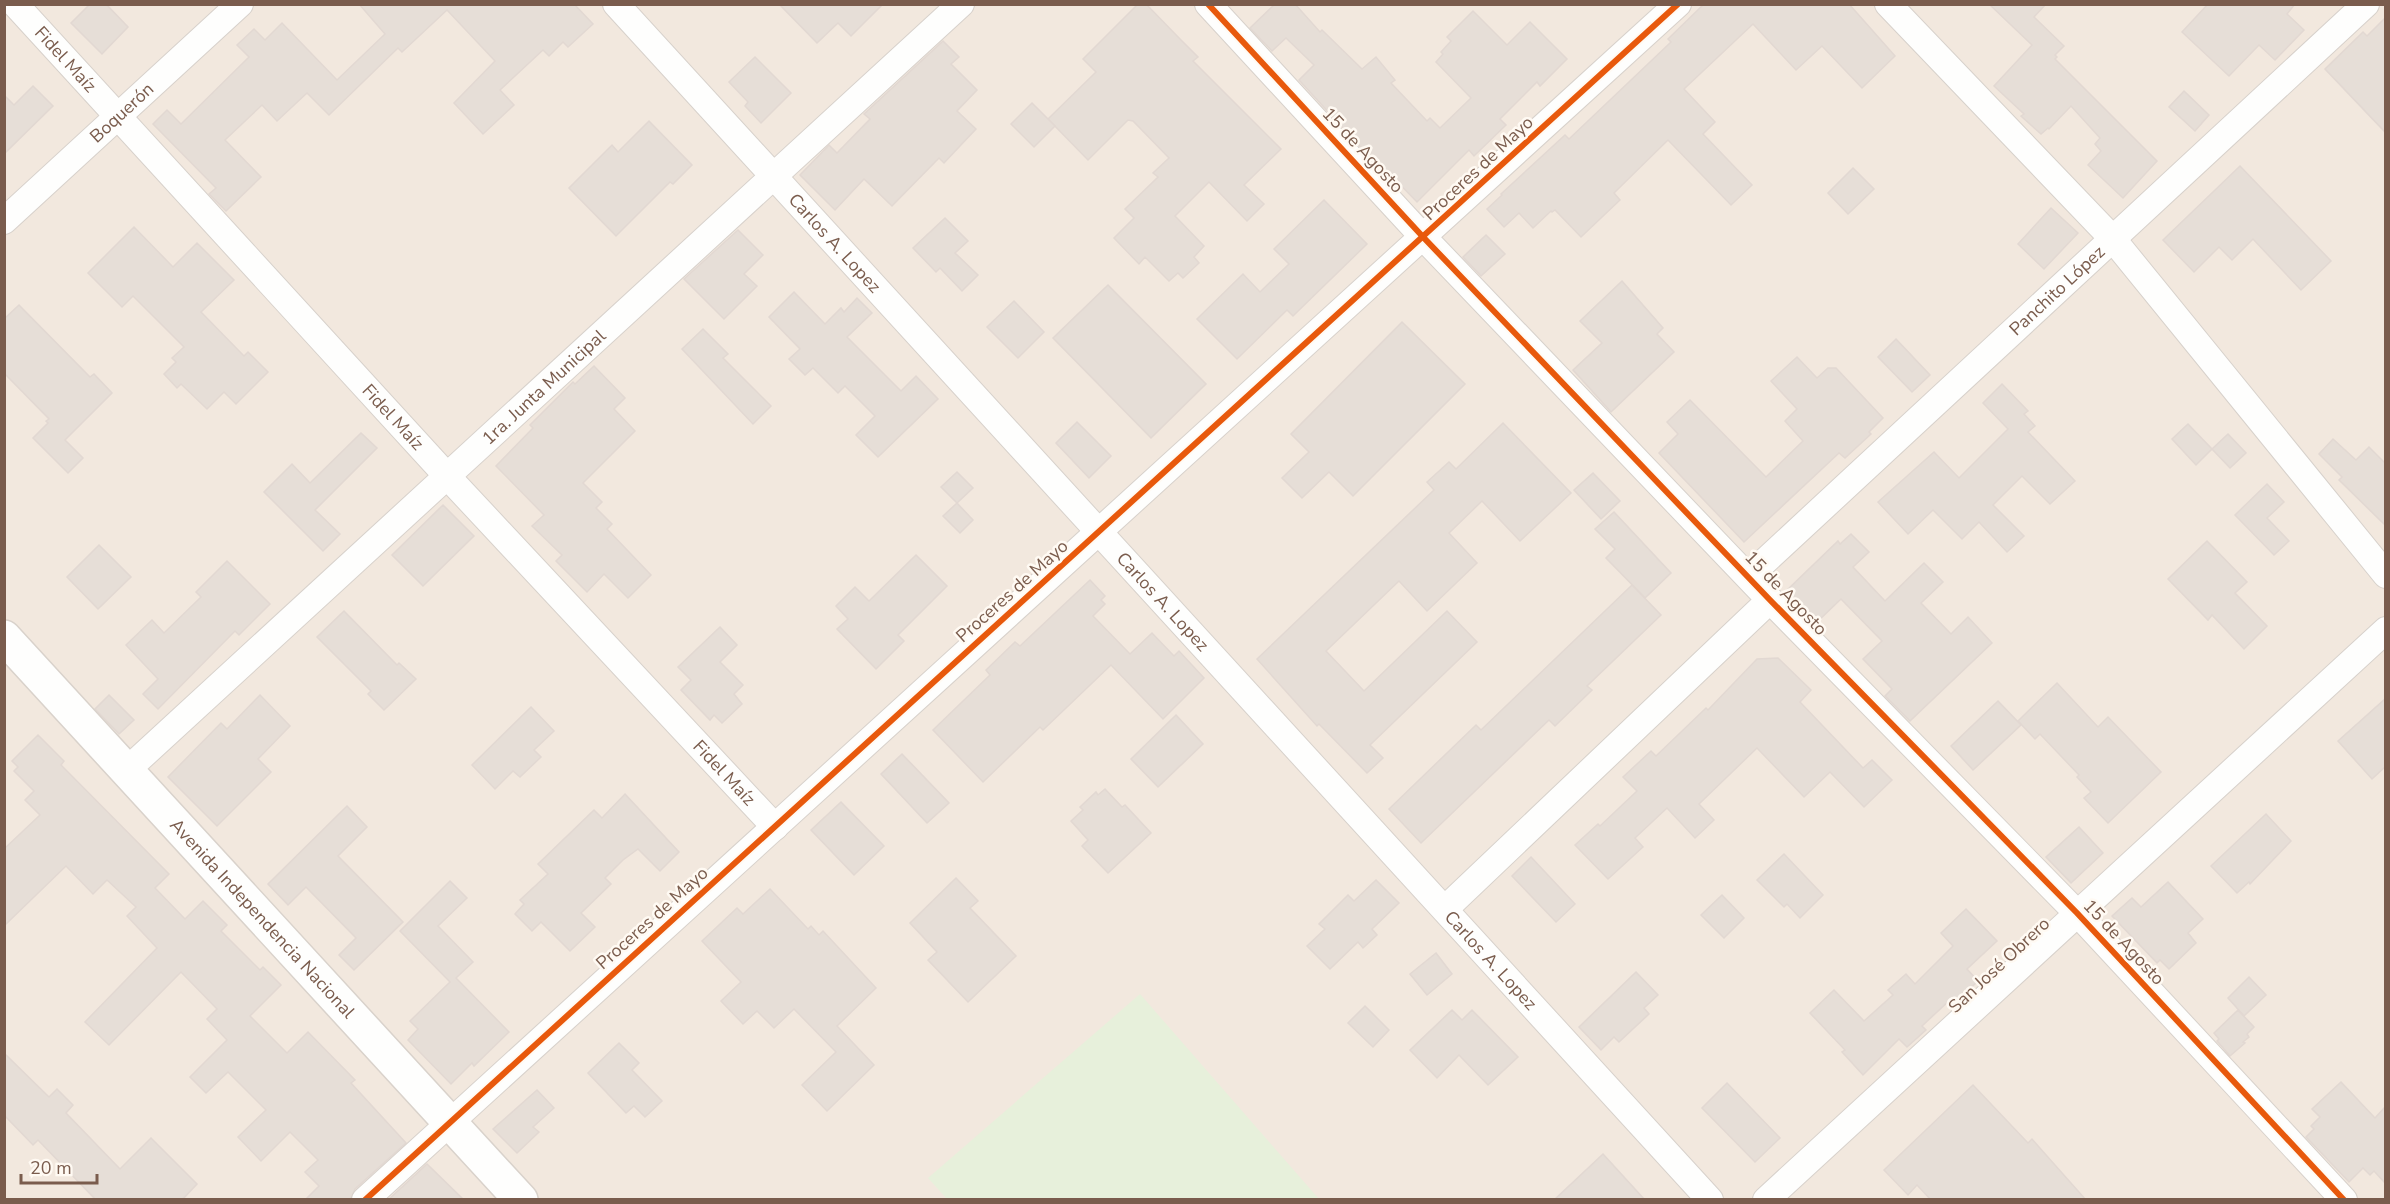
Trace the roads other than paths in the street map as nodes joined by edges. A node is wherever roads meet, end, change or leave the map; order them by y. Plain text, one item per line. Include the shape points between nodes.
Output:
1 (15, 4) edge
2 (240, 4) edge
3 (616, 4) edge
4 (961, 4) edge
5 (1208, 4) edge
6 (1678, 4) edge
7 (1888, 4) edge
8 (2366, 4) edge
9 (117, 118) junction
10 (774, 175) junction
11 (4, 221) edge
12 (1424, 238) junction
13 (2112, 238) junction
14 (447, 476) junction
15 (1099, 532) junction
16 (2385, 575) edge
17 (1749, 576) junction
18 (1770, 600) junction
19 (2385, 630) edge
20 (4, 637) edge
21 (127, 770) junction
22 (775, 828) junction
23 (1445, 909) junction
24 (2077, 913) junction
25 (450, 1123) junction
26 (365, 1200) edge
27 (521, 1200) edge
28 (1710, 1200) edge
29 (1766, 1200) edge
30 (2344, 1200) edge

1 - 9 street, Fidel Maíz
2 - 9 street, Boquerón
3 - 10 street, Carlos A. Lopez
4 - 10 street, 1ra. Junta Municipal
5 - 12 street, 15 de Agosto
6 - 12 street, Proceres de Mayo
7 - 13 street
8 - 13 street, Panchito López
9 - 11 street, Boquerón
9 - 14 street, Fidel Maíz
10 - 14 street, 1ra. Junta Municipal
10 - 15 street, Carlos A. Lopez
12 - 15 street, Proceres de Mayo
12 - 17 street, 15 de Agosto
13 - 16 street
13 - 17 street, Panchito López
14 - 21 street, 1ra. Junta Municipal
14 - 22 street, Fidel Maíz
15 - 22 street, Proceres de Mayo
15 - 23 street, Carlos A. Lopez
17 - 18 street, 15 de Agosto
18 - 23 street
18 - 24 street, 15 de Agosto
19 - 24 street, San José Obrero
20 - 21 main road, Avenida Independencia Nacional
21 - 25 main road, Avenida Independencia Nacional
22 - 25 street, Proceres de Mayo
23 - 28 street, Carlos A. Lopez
24 - 29 street, San José Obrero
24 - 30 street, 15 de Agosto
25 - 26 street, Proceres de Mayo
25 - 27 main road, Avenida Independencia Nacional

